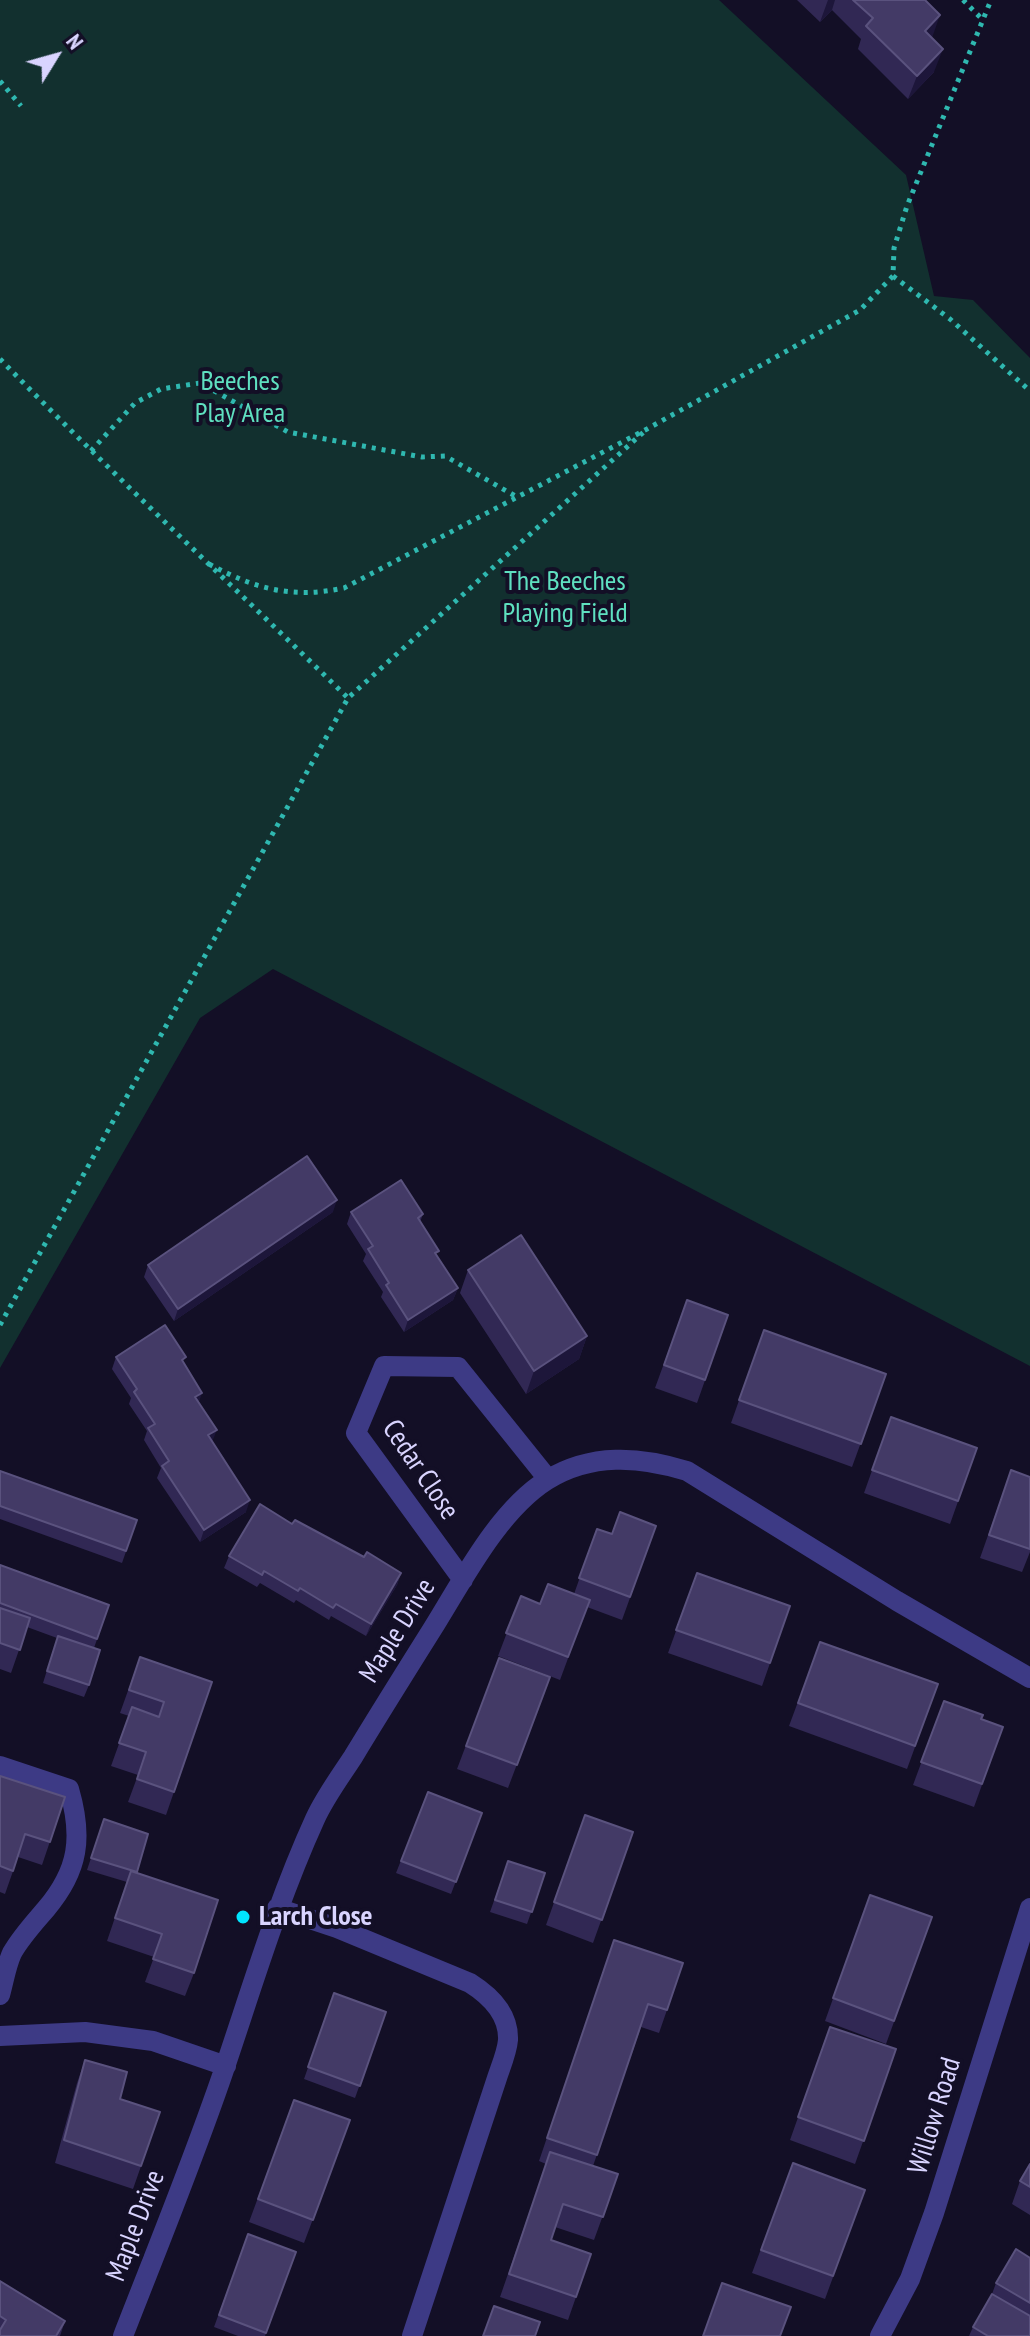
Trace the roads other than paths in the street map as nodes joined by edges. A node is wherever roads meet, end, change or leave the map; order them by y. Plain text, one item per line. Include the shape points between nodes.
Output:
1 (548, 1479) junction
2 (463, 1580) junction
3 (1030, 1678) edge
4 (0, 1766) edge
5 (277, 1908) junction
6 (1030, 1908) edge
7 (0, 1995) edge
8 (0, 2036) edge
9 (226, 2066) junction
10 (123, 2336) edge
11 (412, 2336) edge
12 (880, 2336) edge

1 - 2 street, Maple Drive via 507,1515
1 - 2 street, Cedar Close via 458,1367 384,1366 356,1433
1 - 3 street, Maple Drive via 573,1467 630,1458 687,1471
2 - 5 street, Maple Drive via 316,1815
4 - 7 street via 69,1789 78,1841 62,1888 12,1954
5 - 9 street, Maple Drive
5 - 11 street via 470,1983 497,2005 504,2022 508,2039 497,2078
6 - 12 street, Willow Road via 934,2213 910,2279
8 - 9 street via 85,2032 139,2039
9 - 10 street, Maple Drive

